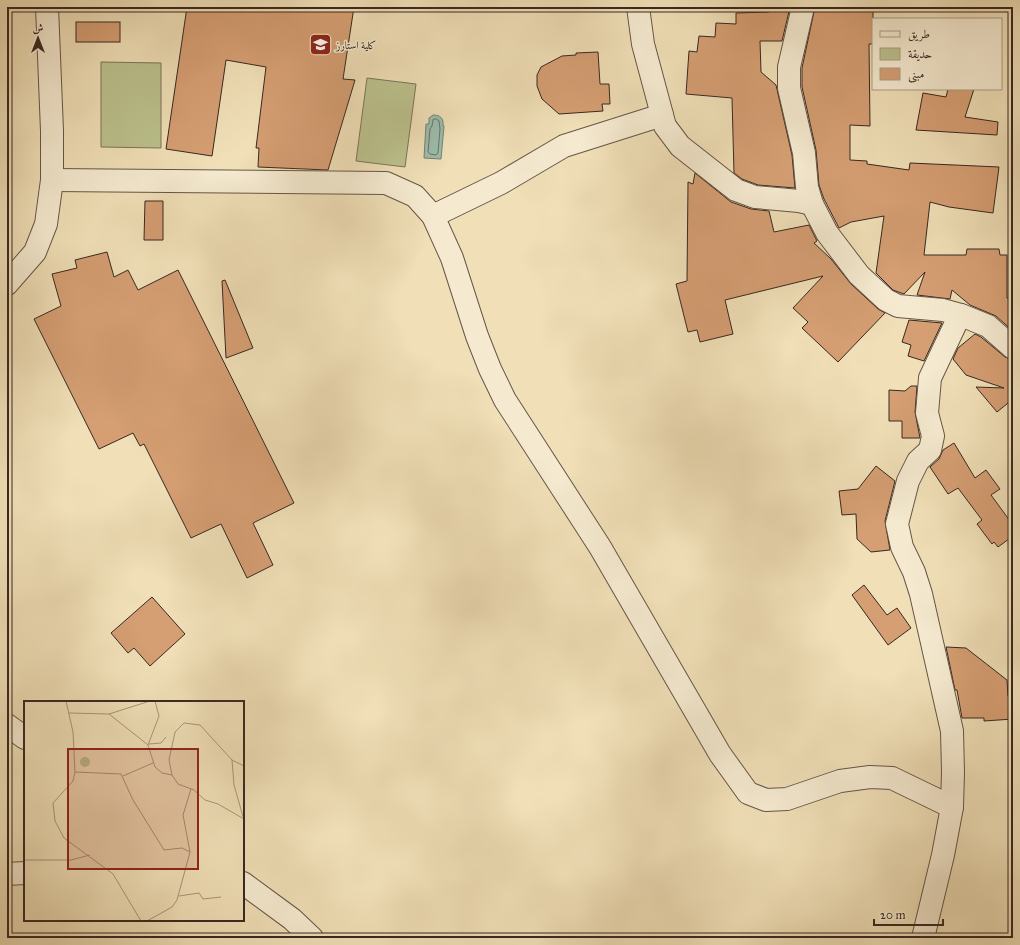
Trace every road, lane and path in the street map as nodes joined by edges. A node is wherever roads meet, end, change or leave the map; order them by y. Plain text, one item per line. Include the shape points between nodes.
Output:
1 (47, 7) edge
2 (638, 7) edge
3 (803, 7) edge
4 (662, 115) junction
5 (52, 180) junction
6 (812, 204) junction
7 (432, 216) junction
8 (7, 284) edge
9 (962, 315) junction
10 (1013, 348) edge
11 (7, 725) edge
12 (24, 737) edge
13 (952, 807) junction
14 (24, 873) edge
15 (7, 874) edge
16 (244, 884) edge
17 (312, 938) edge
18 (923, 938) edge

1 - 5 street
2 - 4 street via 643,44
3 - 6 street via 789,67 789,88 804,153 807,186
4 - 6 street via 665,126 680,146 736,190 755,197
4 - 7 street via 564,146 501,183
5 - 7 street via 386,183 415,196
5 - 8 street via 46,224 35,252
6 - 9 street via 827,233 859,275 886,300 898,306 943,310
7 - 13 street via 452,258 479,343 505,400 600,547 720,754 748,792 766,800 787,799 840,781 870,777 892,778
9 - 10 street via 988,326
9 - 13 street via 930,378 928,413 933,436 930,450 918,461 908,481 897,524 902,547 921,594 952,731
11 - 12 street
13 - 18 street
14 - 15 street
16 - 17 street via 292,919

